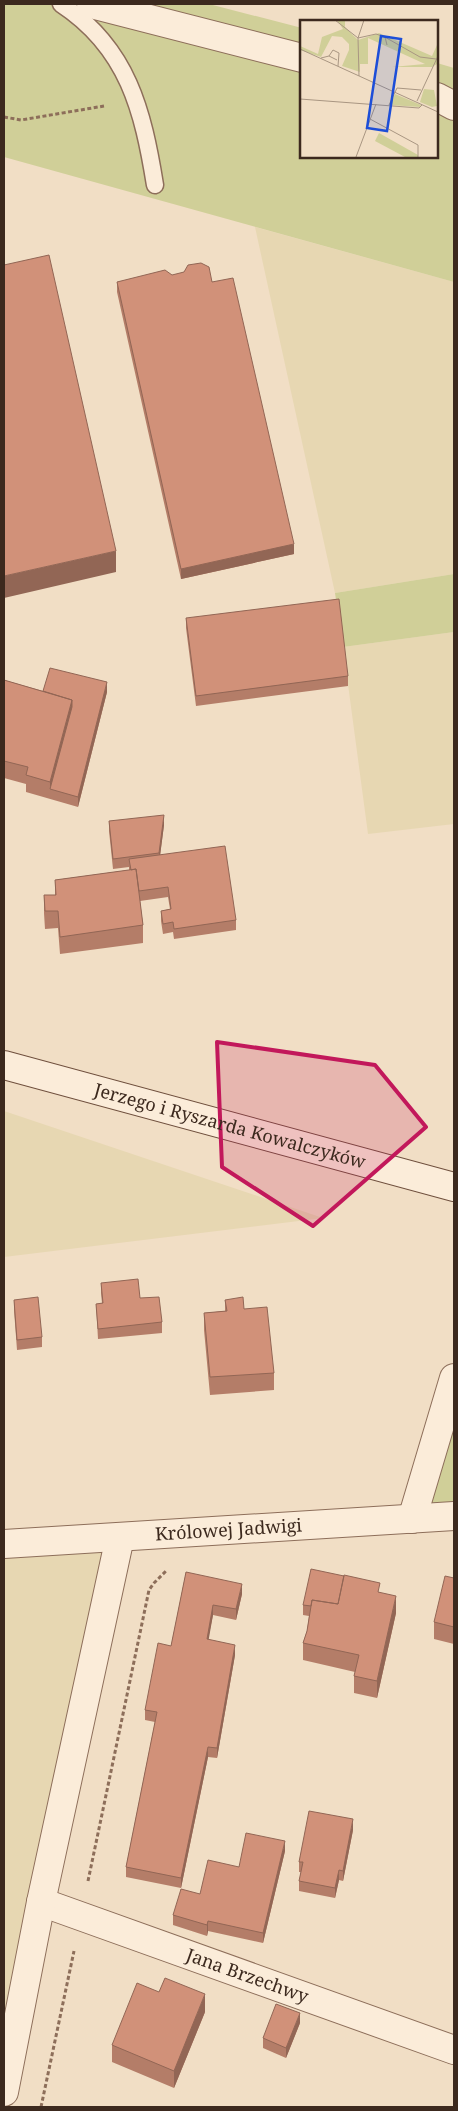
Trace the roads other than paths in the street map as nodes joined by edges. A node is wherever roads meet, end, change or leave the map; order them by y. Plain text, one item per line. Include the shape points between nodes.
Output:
1 (61, 4) edge
2 (91, 4) edge
3 (300, 57) edge
4 (438, 98) edge
5 (454, 106) edge
6 (155, 185) dead end
7 (4, 1065) edge
8 (454, 1187) edge
9 (454, 1378) edge
10 (454, 1516) edge
11 (412, 1519) junction
12 (120, 1537) junction
13 (4, 1544) edge
14 (41, 1902) junction
15 (454, 2050) edge
16 (4, 2092) edge

1 - 6 lane via 81,17 112,50 136,100 146,130
2 - 3 street
4 - 5 street
7 - 8 street, Jerzego i Ryszarda Kowalczyków
9 - 11 street
10 - 11 street, Królowej Jadwigi
11 - 12 street, Królowej Jadwigi
12 - 13 street, Królowej Jadwigi
12 - 14 street
14 - 15 street, Jana Brzechwy
14 - 16 street

